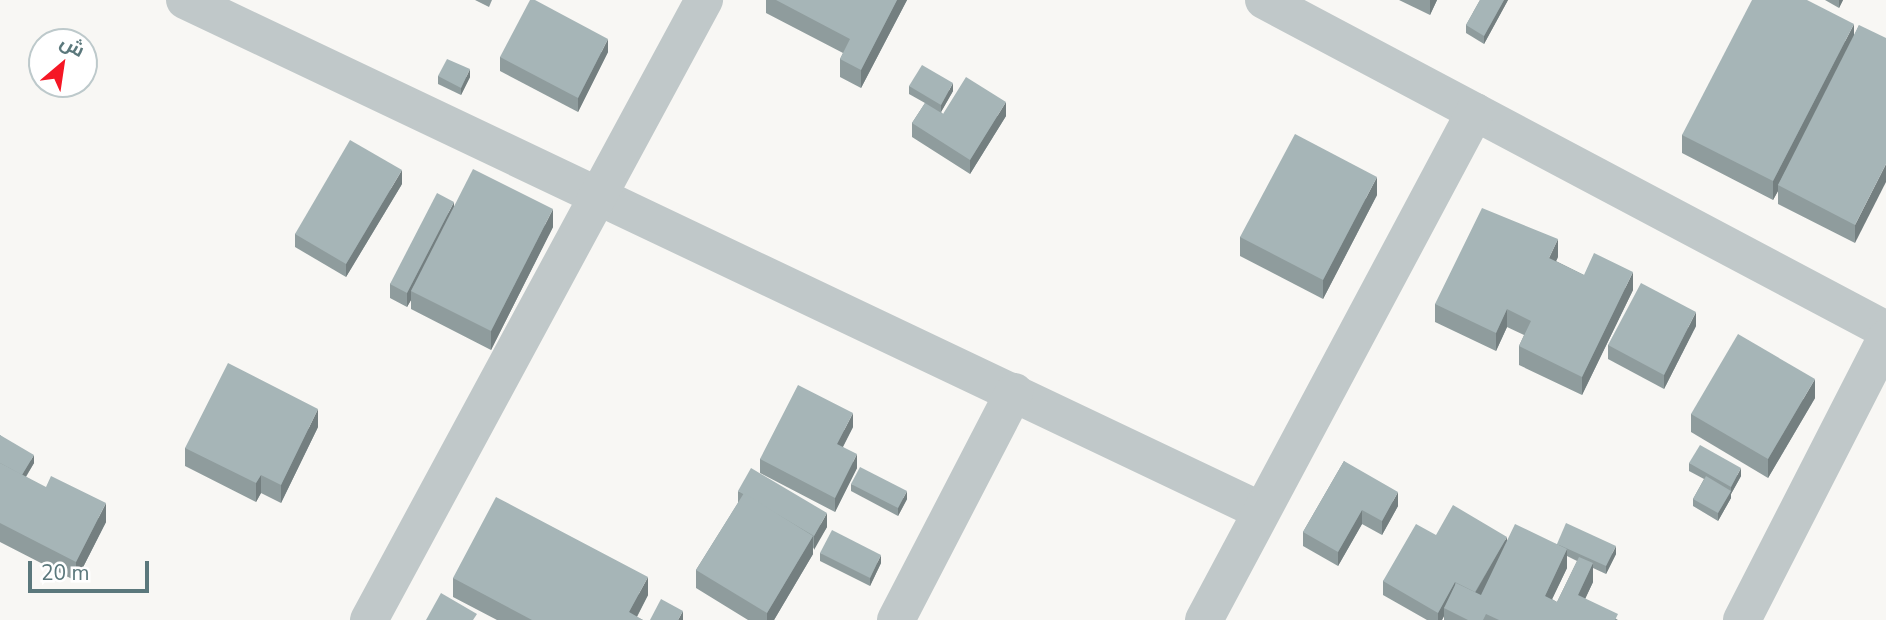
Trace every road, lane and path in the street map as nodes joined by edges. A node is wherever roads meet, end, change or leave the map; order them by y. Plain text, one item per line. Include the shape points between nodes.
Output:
1 (185, 0) edge
2 (704, 0) edge
3 (1264, 0) edge
4 (1475, 112) junction
5 (602, 197) junction
6 (1886, 330) edge
7 (1886, 339) edge
8 (1014, 392) junction
9 (1259, 510) junction
10 (369, 620) edge
11 (897, 620) edge
12 (1204, 620) edge
13 (1742, 620) edge

1 - 5 street
2 - 5 street
3 - 4 street
4 - 6 street
4 - 9 street
5 - 8 street
5 - 10 street
7 - 13 street
8 - 9 street
8 - 11 street
9 - 12 street

